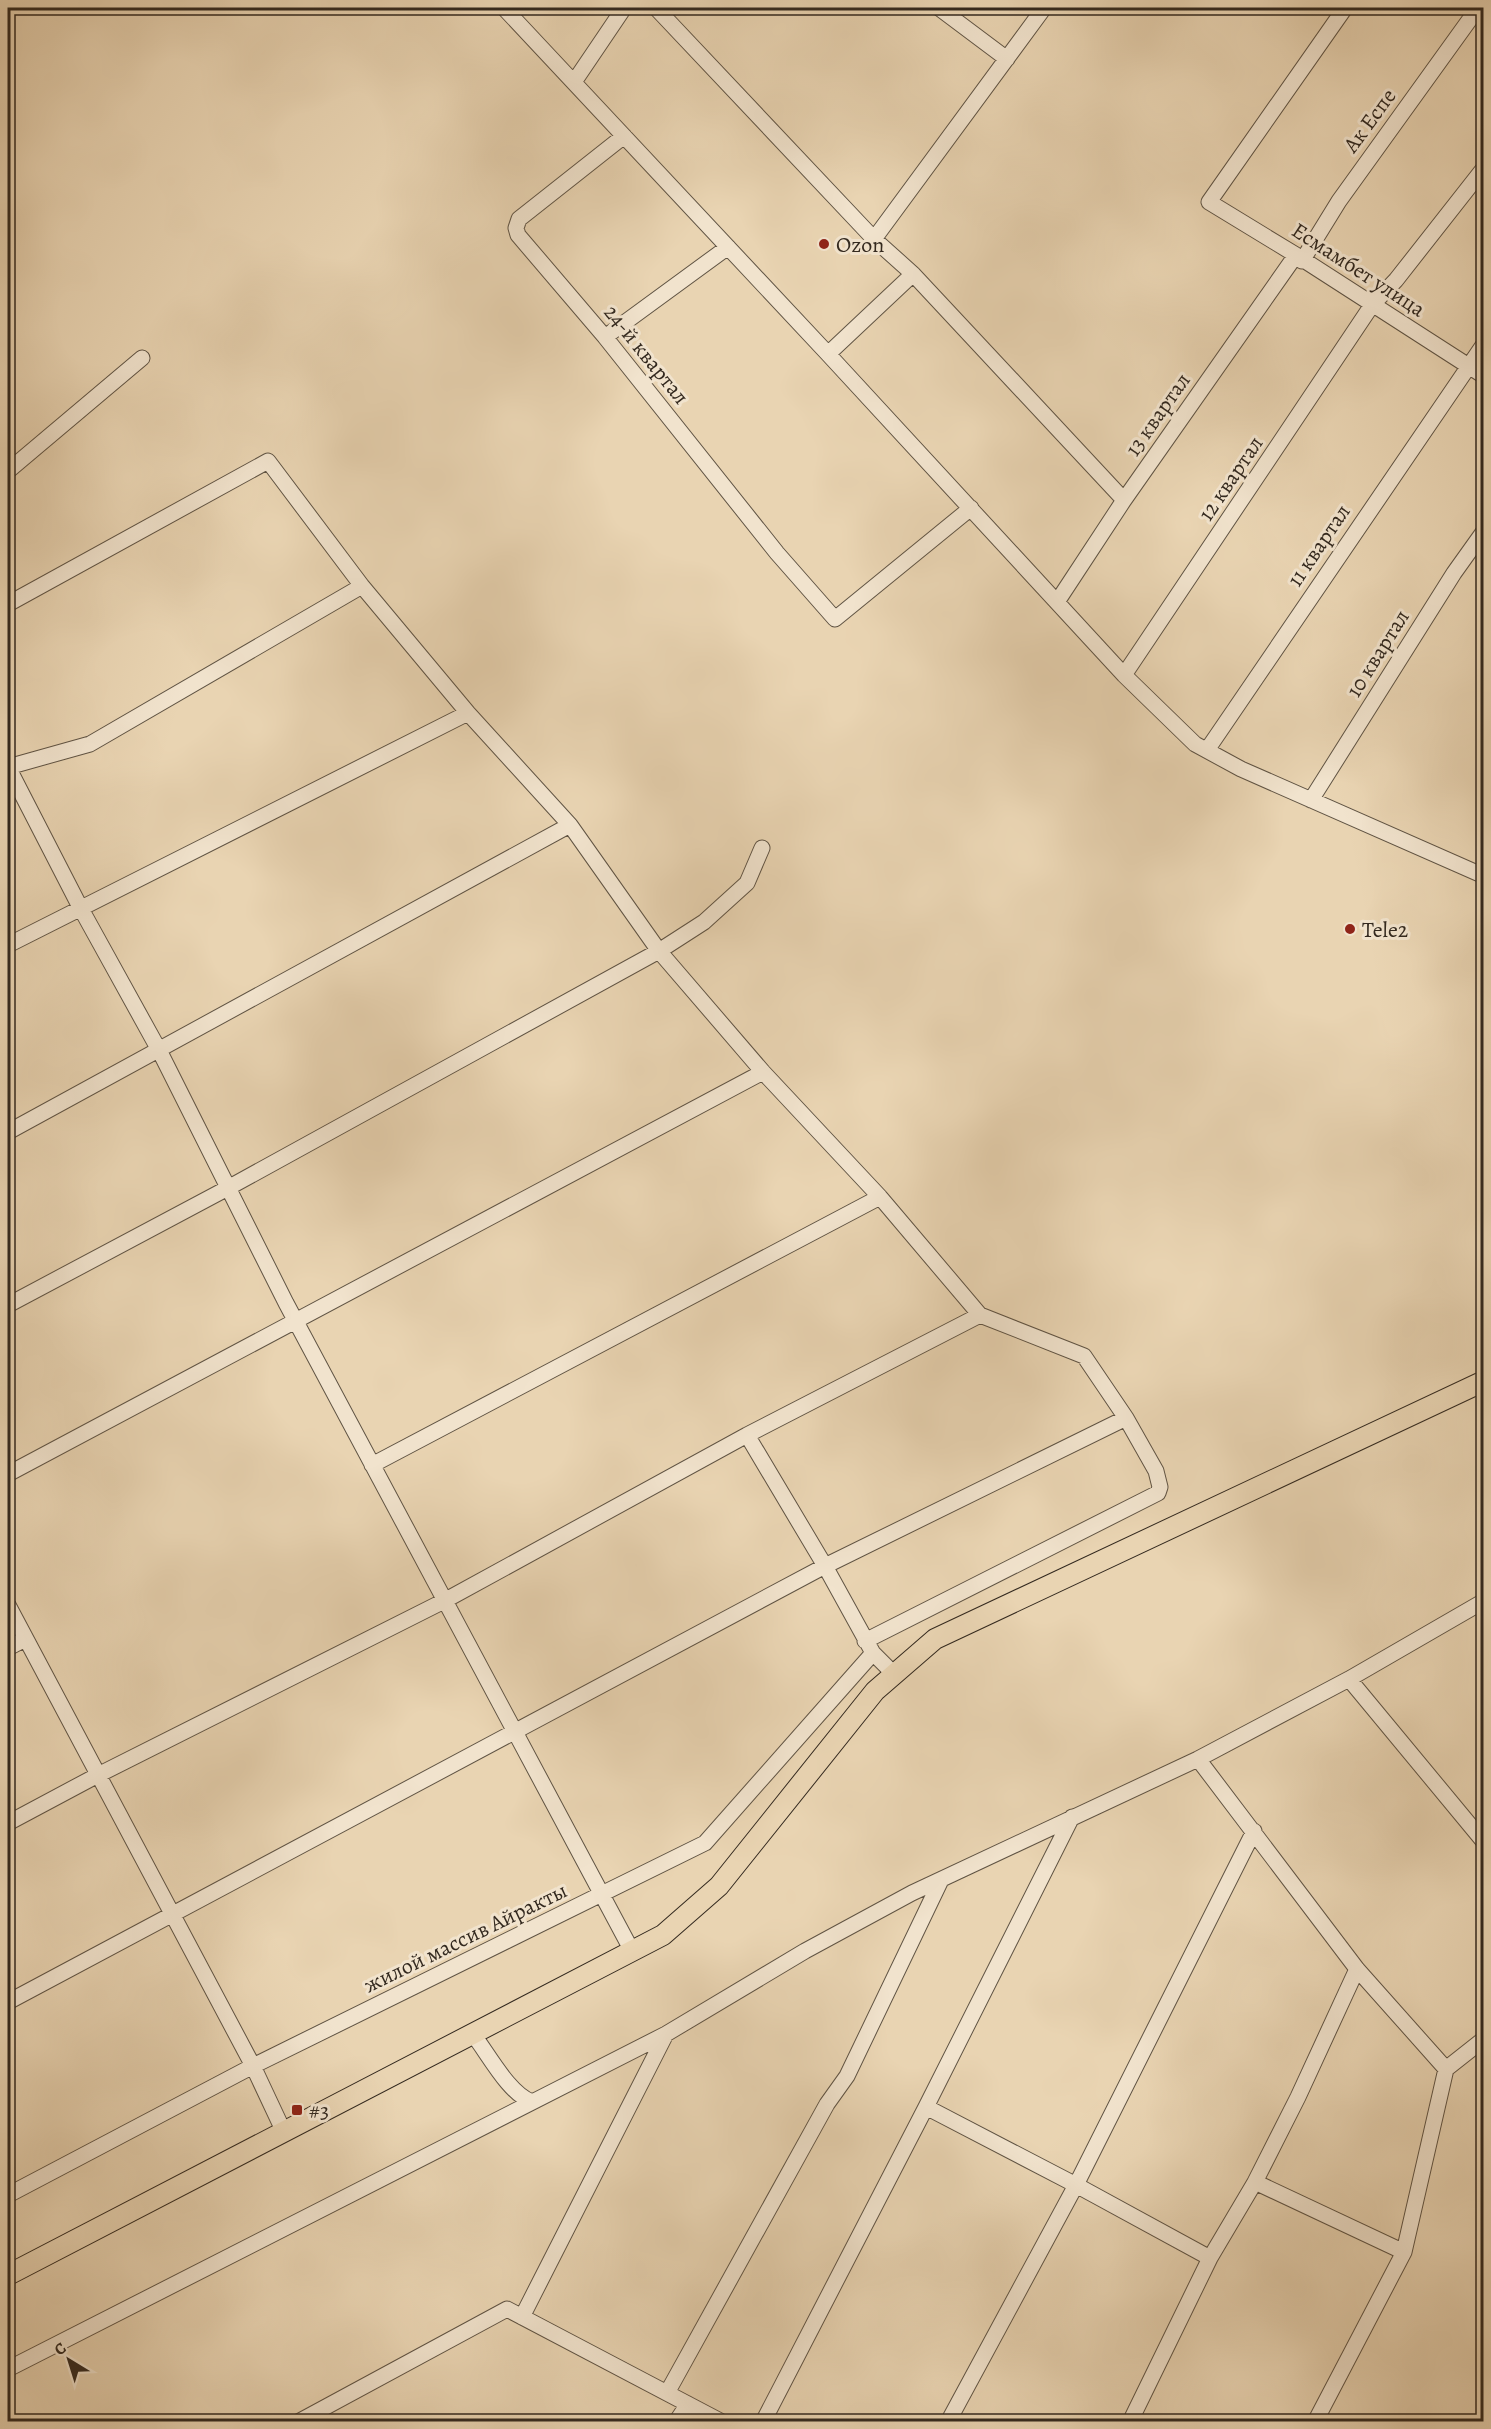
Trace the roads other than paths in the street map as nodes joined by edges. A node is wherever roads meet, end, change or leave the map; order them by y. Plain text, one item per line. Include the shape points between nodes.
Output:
1 (504, 8) edge
2 (624, 8) edge
3 (656, 8) edge
4 (939, 8) edge
5 (1044, 8) edge
6 (1345, 8) edge
7 (1478, 8) edge
8 (1006, 59) junction
9 (574, 82) junction
10 (624, 136) junction
11 (1484, 168) edge
12 (874, 239) junction
13 (728, 247) junction
14 (1299, 258) junction
15 (913, 274) junction
16 (1372, 304) junction
17 (605, 337) junction
18 (1484, 344) edge
19 (828, 354) junction
20 (142, 358) dead end
21 (1467, 365) junction
22 (1484, 376) edge
23 (8, 471) edge
24 (1124, 500) junction
25 (970, 508) junction
26 (1484, 531) edge
27 (362, 586) junction
28 (1057, 602) junction
29 (8, 604) edge
30 (1124, 675) junction
31 (468, 713) junction
32 (1207, 750) junction
33 (8, 767) edge
34 (1311, 800) junction
35 (570, 825) junction
36 (762, 848) dead end
37 (1484, 876) edge
38 (80, 907) junction
39 (8, 945) edge
40 (658, 951) junction
41 (159, 1050) junction
42 (763, 1072) junction
43 (8, 1132) edge
44 (226, 1189) junction
45 (880, 1197) junction
46 (8, 1305) edge
47 (980, 1315) junction
48 (295, 1320) junction
49 (1484, 1381) edge
50 (1126, 1418) junction
51 (747, 1435) junction
52 (372, 1465) junction
53 (8, 1474) edge
54 (825, 1566) junction
55 (444, 1601) junction
56 (1484, 1601) edge
57 (8, 1605) edge
58 (25, 1639) junction
59 (869, 1647) junction
60 (8, 1648) edge
61 (894, 1674) junction
62 (1349, 1679) junction
63 (514, 1732) junction
64 (1198, 1759) junction
65 (98, 1775) junction
66 (1072, 1817) junction
67 (8, 1823) edge
68 (1478, 1823) edge
69 (1254, 1831) junction
70 (1484, 1842) edge
71 (941, 1880) junction
72 (602, 1894) junction
73 (172, 1914) junction
74 (632, 1951) junction
75 (1357, 1969) junction
76 (8, 2002) edge
77 (472, 2033) junction
78 (666, 2034) junction
79 (1484, 2039) edge
80 (253, 2066) junction
81 (1446, 2070) junction
82 (532, 2102) junction
83 (926, 2107) junction
84 (283, 2130) junction
85 (1255, 2182) junction
86 (1076, 2185) junction
87 (8, 2195) edge
88 (1404, 2252) junction
89 (1210, 2258) junction
90 (8, 2275) edge
91 (522, 2317) junction
92 (8, 2369) edge
93 (667, 2393) junction
94 (688, 2404) junction
95 (298, 2421) edge
96 (676, 2421) edge
97 (722, 2421) edge
98 (763, 2421) edge
99 (948, 2421) edge
100 (1130, 2421) edge
101 (1315, 2421) edge

1 - 9 street
2 - 9 street
3 - 12 street
4 - 8 street
5 - 8 street
6 - 14 street, Есмамбет улица via 1209,201
7 - 14 street, Ак Еспе
8 - 12 street
9 - 10 street
10 - 13 street
10 - 17 street, 24-й квартал via 519,219 516,228
11 - 16 street via 1396,280
12 - 15 street
13 - 17 street
13 - 19 street
14 - 16 street, Есмамбет улица
14 - 24 street, 13 квартал
15 - 19 street
15 - 24 street
16 - 21 street, Есмамбет улица
16 - 30 street, 12 квартал
17 - 25 street, 24-й квартал via 835,619
18 - 21 street
19 - 25 street
20 - 23 street
21 - 22 street, Есмамбет улица
21 - 32 street, 11 квартал
24 - 28 street, 13 квартал
25 - 28 street
26 - 34 street, 10 квартал
27 - 29 street via 268,461
27 - 31 street
27 - 33 street via 90,744
28 - 30 street
30 - 32 street via 1195,744
31 - 35 street
31 - 38 street
32 - 34 street
33 - 38 street
34 - 37 street
35 - 40 street
35 - 41 street
36 - 40 street via 747,883 704,922
38 - 39 street
38 - 41 street
40 - 42 street
40 - 44 street
41 - 43 street
41 - 44 street
42 - 45 street
42 - 48 street
44 - 46 street
44 - 48 street
45 - 47 street
45 - 52 street
47 - 50 street via 1084,1356
47 - 51 street
48 - 52 street
48 - 53 street
49 - 61 main road via 935,1639
50 - 54 street
50 - 59 street via 1156,1471 1158,1493
51 - 54 street
51 - 55 street
52 - 55 street
54 - 59 street
54 - 63 street
55 - 63 street
55 - 65 street
56 - 62 street
57 - 58 street
58 - 60 street
58 - 65 street
59 - 61 street
59 - 72 street, жилой массив Айракты via 705,1843
61 - 74 main road via 875,1691 719,1886 663,1935
62 - 64 street
62 - 68 street
63 - 72 street
63 - 73 street
64 - 66 street
64 - 69 street
65 - 67 street
65 - 73 street
66 - 71 street
66 - 83 street
68 - 70 street
69 - 75 street
69 - 86 street
71 - 78 street via 804,1951
71 - 93 street via 847,2076 827,2104
72 - 74 street
72 - 80 street, жилой массив Айракты
73 - 76 street
73 - 80 street
74 - 77 main road
75 - 81 street
75 - 85 street
77 - 82 street via 512,2087
77 - 84 main road
78 - 82 street
78 - 91 street
79 - 81 street
80 - 84 street
80 - 87 street, жилой массив Айракты
81 - 88 street
82 - 92 street
83 - 86 street
83 - 98 street
84 - 90 main road
85 - 88 street
85 - 89 street
86 - 89 street
86 - 99 street
88 - 101 street
89 - 100 street
91 - 93 street
91 - 95 street via 507,2309
93 - 94 street
94 - 96 street
94 - 97 street

